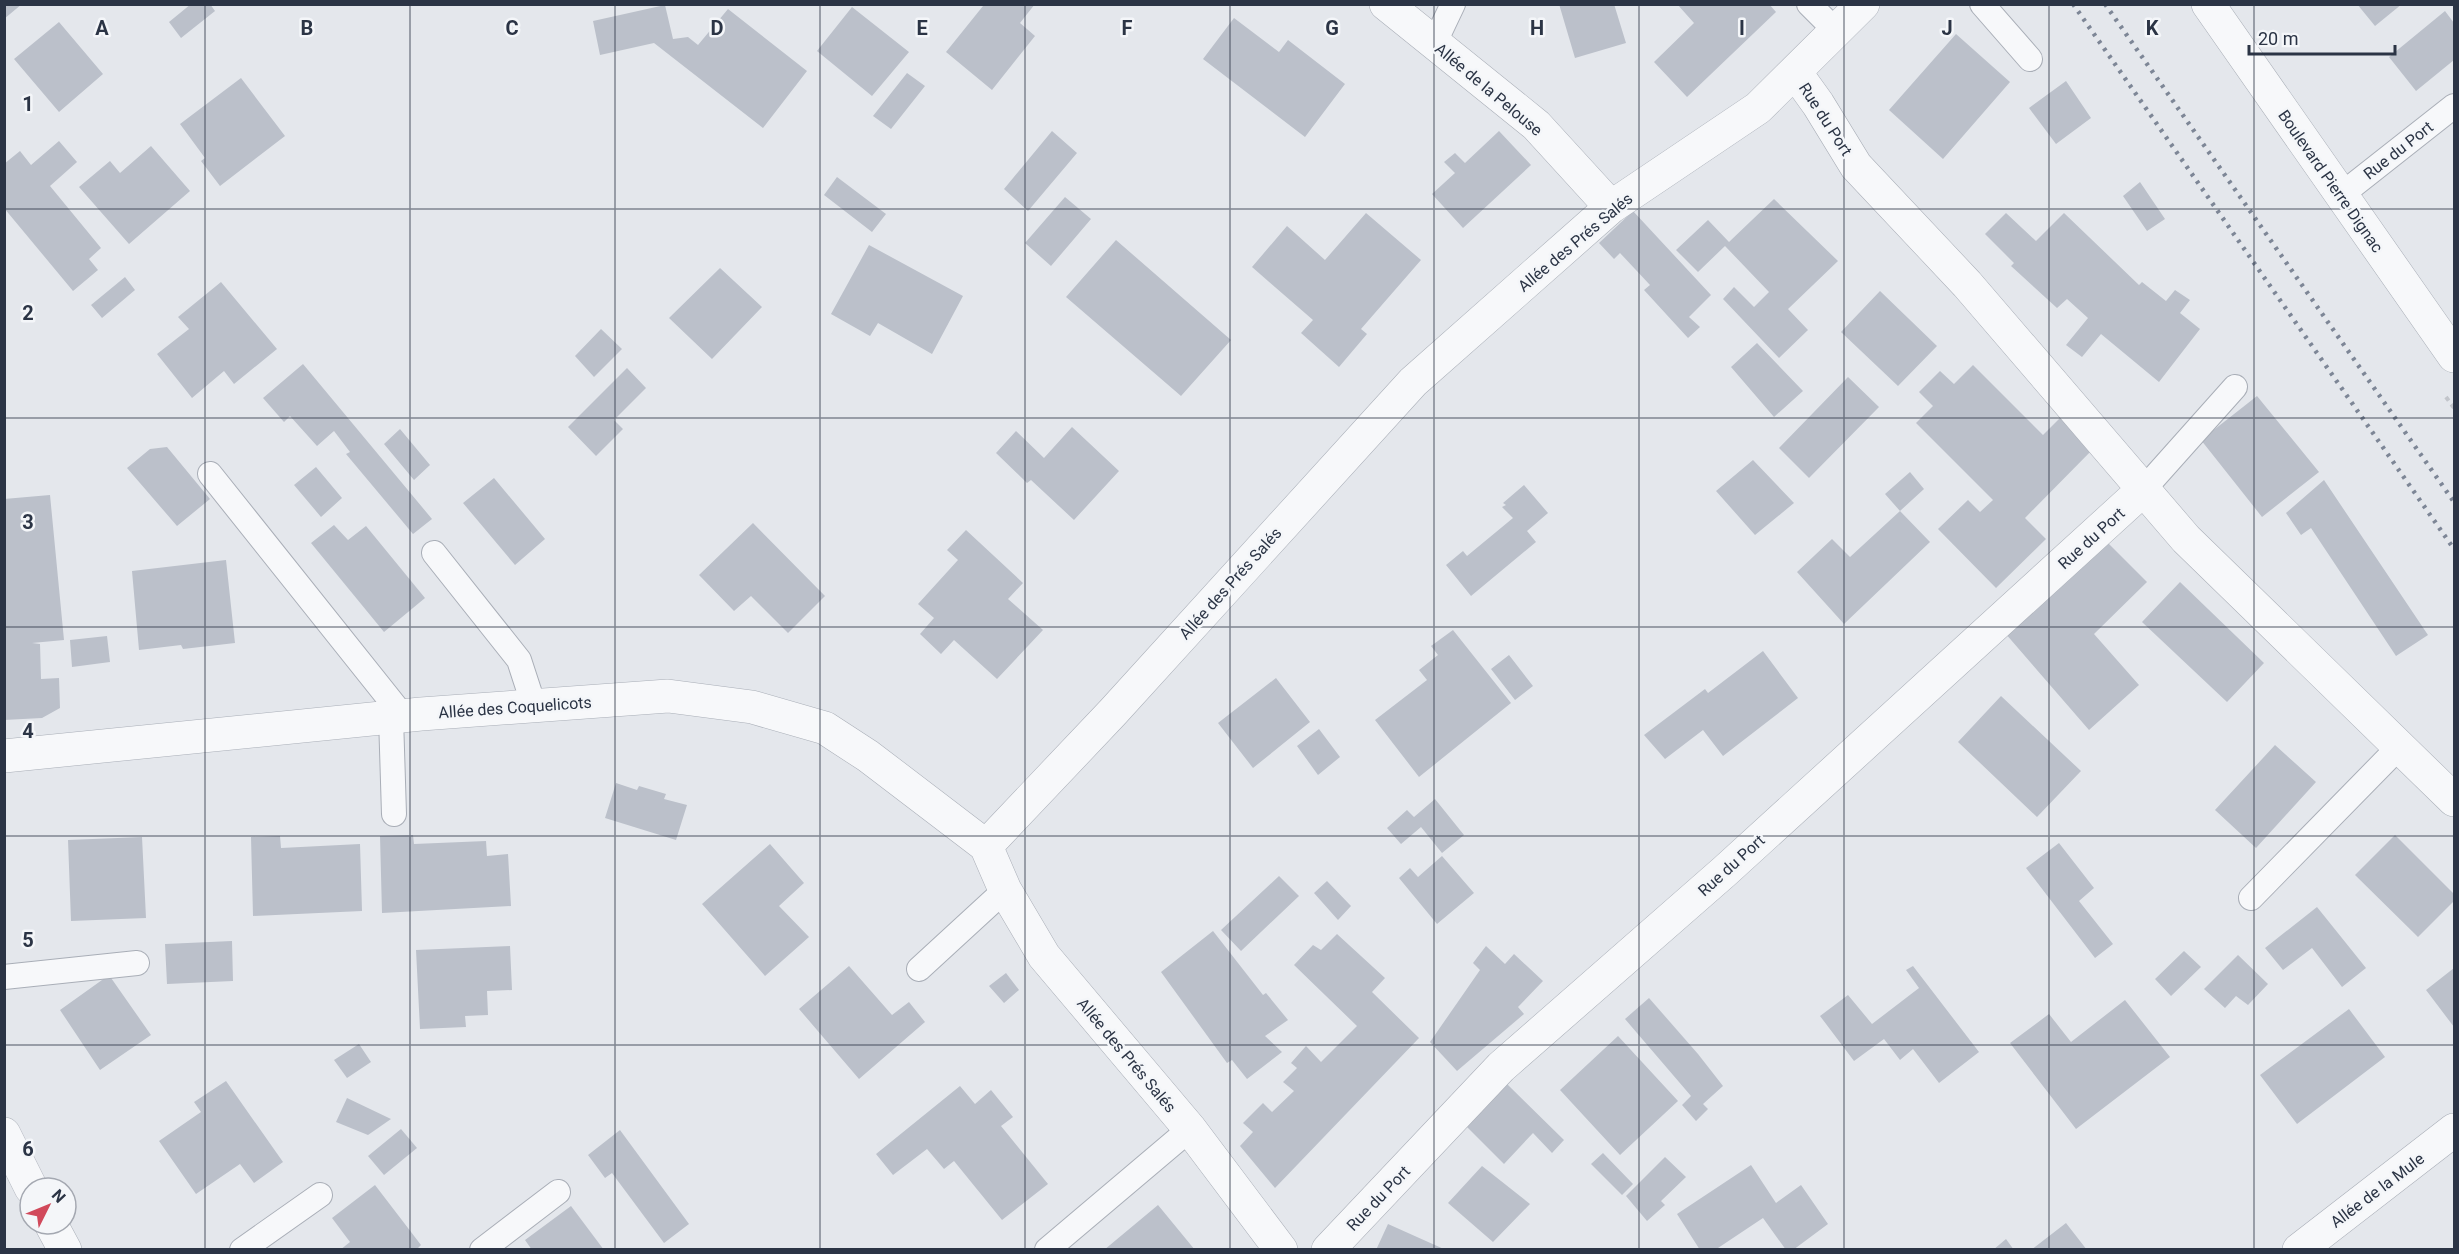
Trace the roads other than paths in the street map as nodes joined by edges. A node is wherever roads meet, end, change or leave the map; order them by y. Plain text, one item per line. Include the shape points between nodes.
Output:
1 (1386, 4) edge
2 (1453, 4) edge
3 (1809, 4) edge
4 (1863, 4) edge
5 (1982, 4) edge
6 (2208, 4) edge
7 (1836, 31) junction
8 (1434, 44) junction
9 (2030, 59) dead end
10 (1795, 72) junction
11 (2454, 106) edge
12 (2341, 195) junction
13 (1611, 207) junction
14 (2454, 356) edge
15 (2235, 387) dead end
16 (210, 474) dead end
17 (2144, 489) junction
18 (434, 553) dead end
19 (534, 706) junction
20 (397, 717) junction
21 (2400, 746) junction
22 (4, 756) edge
23 (2454, 800) edge
24 (394, 814) dead end
25 (986, 846) junction
26 (1005, 890) junction
27 (2251, 898) dead end
28 (137, 963) dead end
29 (919, 969) dead end
30 (4, 977) edge
31 (1190, 1129) junction
32 (2454, 1130) edge
33 (4, 1134) edge
34 (26, 1176) edge
35 (558, 1192) dead end
36 (320, 1195) dead end
37 (242, 1250) edge
38 (482, 1250) edge
39 (1047, 1250) edge
40 (1281, 1250) edge
41 (1328, 1250) edge
42 (2299, 1250) edge

1 - 8 street, Allée de la Pelouse
2 - 8 lane
3 - 7 lane
4 - 7 street, Allée des Prés Salés
5 - 9 lane
6 - 12 street, Boulevard Pierre Dignac
7 - 10 street, Allée des Prés Salés
8 - 13 street, Allée de la Pelouse via 1536,125
10 - 13 street, Allée des Prés Salés via 1758,108
10 - 17 street, Rue du Port via 1856,166 1967,284
11 - 12 lane, Rue du Port
12 - 14 street, Boulevard Pierre Dignac
13 - 25 street, Allée des Prés Salés via 1413,382
15 - 17 lane
16 - 20 lane
17 - 21 street, Rue du Port via 2186,539
17 - 41 street, Rue du Port via 1734,863 1501,1068
18 - 19 lane via 519,660
19 - 20 street, Allée des Coquelicots
19 - 25 street, Allée des Coquelicots via 668,696 752,707 825,728
20 - 22 street, Allée des Coquelicots
20 - 24 lane
21 - 23 street, Rue du Port
21 - 27 lane
25 - 26 street, Allée des Prés Salés
26 - 29 lane
26 - 31 street, Allée des Prés Salés via 1044,956
28 - 30 lane
31 - 39 lane
31 - 40 street, Allée des Prés Salés
32 - 42 street, Allée de la Mule
33 - 34 street
35 - 38 lane
36 - 37 lane

